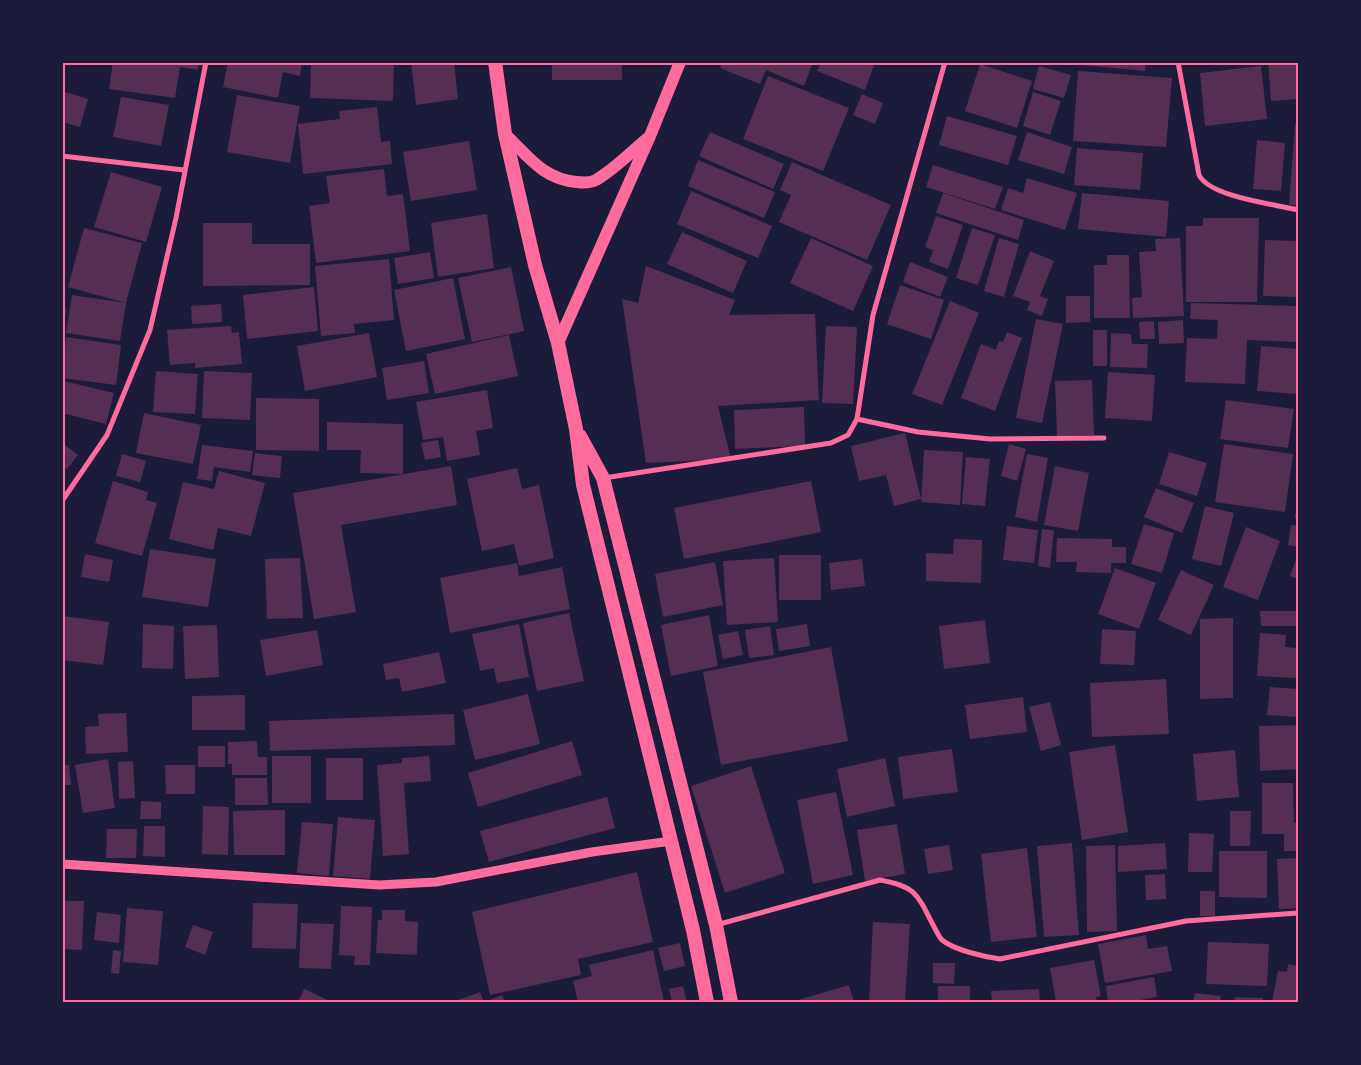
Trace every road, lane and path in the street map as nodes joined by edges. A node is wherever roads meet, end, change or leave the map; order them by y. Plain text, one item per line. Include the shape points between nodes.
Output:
1 (206, 62) edge
2 (495, 62) edge
3 (680, 62) edge
4 (945, 62) edge
5 (1178, 62) edge
6 (505, 134) junction
7 (650, 136) junction
8 (62, 156) edge
9 (184, 170) junction
10 (1298, 210) edge
11 (558, 343) junction
12 (858, 419) junction
13 (576, 429) junction
14 (1104, 438) dead end
15 (603, 478) junction
16 (62, 501) edge
17 (671, 842) junction
18 (62, 864) edge
19 (1298, 913) edge
20 (716, 925) junction
21 (707, 1002) edge
22 (731, 1002) edge

1 - 9 street
2 - 6 highway
3 - 7 main road
4 - 12 street via 873,315
5 - 10 street via 1203,183 1220,192
6 - 7 main road via 542,171 552,177 585,183 604,174
6 - 11 highway
7 - 11 main road
8 - 9 street
9 - 16 street via 150,330 107,435
11 - 13 highway
12 - 14 street via 918,432 990,439
12 - 15 street via 848,435 831,444
13 - 15 highway
13 - 17 highway via 583,485
15 - 20 highway
17 - 18 street via 592,852 436,882 379,886
17 - 21 highway
19 - 20 street via 1186,921 1000,959 980,957 942,940 912,891 902,884 880,880
20 - 22 highway

